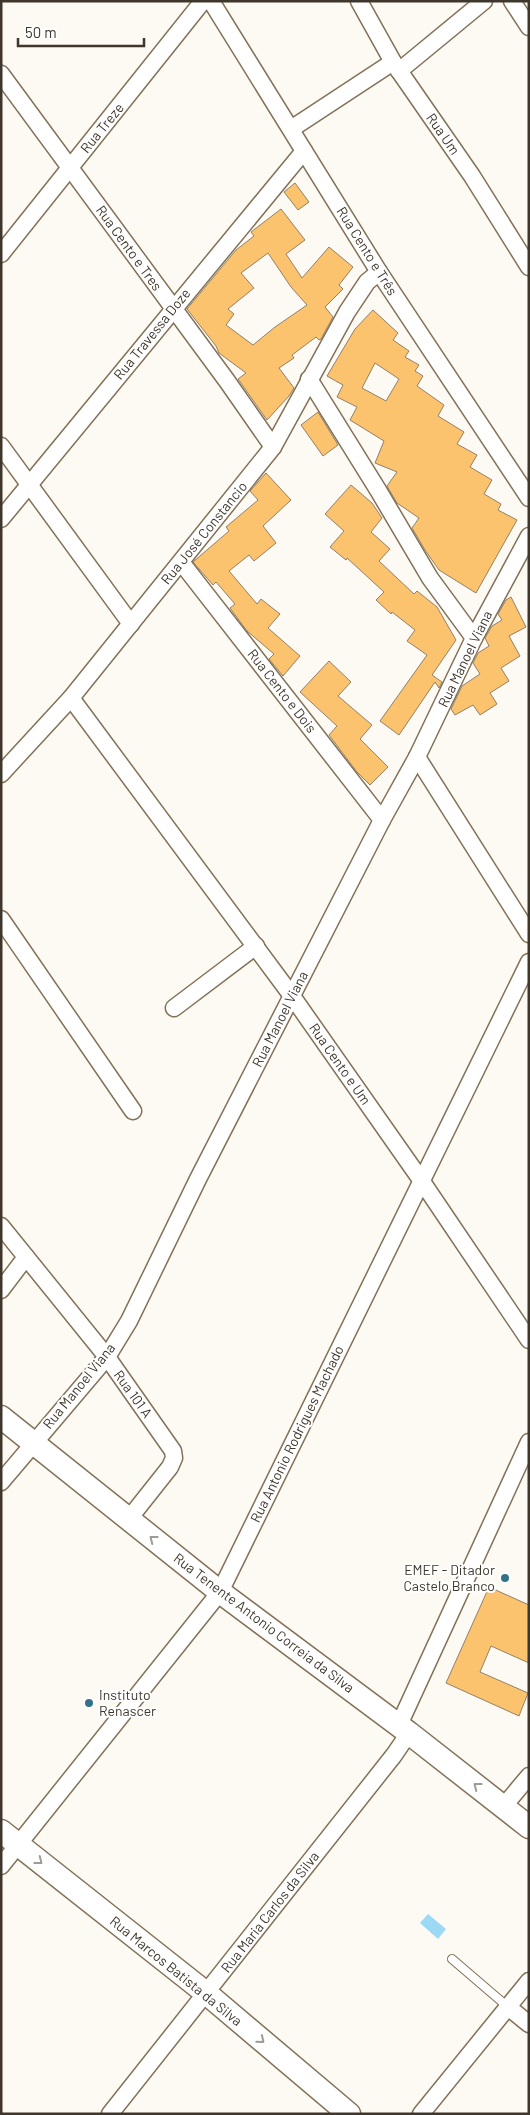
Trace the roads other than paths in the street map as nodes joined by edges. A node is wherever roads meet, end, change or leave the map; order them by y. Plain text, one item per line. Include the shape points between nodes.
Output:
1 (203, 1) edge
2 (211, 1) edge
3 (359, 1) edge
4 (484, 1) edge
5 (512, 1) edge
6 (529, 27) edge
7 (396, 66) junction
8 (1, 74) edge
9 (291, 129) junction
10 (304, 151) junction
11 (70, 168) junction
12 (1, 254) edge
13 (529, 267) edge
14 (379, 272) junction
15 (173, 308) junction
16 (309, 379) junction
17 (1, 446) edge
18 (273, 447) junction
19 (29, 485) junction
20 (529, 498) edge
21 (1, 519) edge
22 (529, 536) edge
23 (181, 562) junction
24 (131, 624) junction
25 (474, 638) junction
26 (71, 698) junction
27 (417, 757) junction
28 (1, 774) edge
29 (382, 820) junction
30 (1, 920) edge
31 (529, 934) edge
32 (256, 946) junction
33 (529, 962) edge
34 (292, 996) junction
35 (174, 1008) dead end
36 (133, 1111) dead end
37 (421, 1180) junction
38 (1, 1226) edge
39 (26, 1257) junction
40 (1, 1290) edge
41 (529, 1340) edge
42 (107, 1357) junction
43 (1, 1417) edge
44 (529, 1442) edge
45 (33, 1443) junction
46 (1, 1482) edge
47 (128, 1520) junction
48 (220, 1592) junction
49 (404, 1729) junction
50 (528, 1780) edge
51 (504, 1806) junction
52 (529, 1827) edge
53 (10, 1838) edge
54 (1, 1866) edge
55 (452, 1959) dead end
56 (529, 1981) edge
57 (206, 1993) junction
58 (508, 2007) junction
59 (529, 2024) edge
60 (110, 2114) edge
61 (349, 2114) edge
62 (421, 2114) edge

1 - 11 street, Rua Treze
2 - 9 street, Rua Cento e Três
3 - 7 street, Rua Um
4 - 7 street
5 - 6 street
7 - 9 street
7 - 13 street, Rua Um via 472,176
8 - 11 street, Rua Cento e Tres
9 - 10 street, Rua Cento e Três
10 - 14 street, Rua Cento e Três
10 - 15 street, Rua Travessa Doze
11 - 12 street, Rua Treze
11 - 15 street, Rua Cento e Tres
14 - 16 street, Rua José Constancio via 367,282 347,312
14 - 20 street, Rua Cento e Três
15 - 18 street, Rua Cento e Tres
15 - 19 street, Rua Travessa Doze
16 - 18 street, Rua José Constancio
16 - 25 street via 430,578
17 - 19 street
18 - 23 street, Rua José Constancio
19 - 21 street, Rua Travessa Doze
19 - 24 street
22 - 25 street, Rua Manoel Viana
23 - 24 street, Rua José Constancio
23 - 29 street, Rua Cento e Dois
24 - 26 street, Rua José Constancio
25 - 27 street, Rua Manoel Viana
26 - 28 street, Rua José Constancio
26 - 32 street, Rua Cento e Um
27 - 29 street, Rua Manoel Viana
27 - 31 street
29 - 34 street, Rua Manoel Viana
30 - 36 street
32 - 34 street, Rua Cento e Um
32 - 35 street
33 - 37 street, Rua Antonio Rodrigues Machado
34 - 37 street, Rua Cento e Um
34 - 42 street, Rua Manoel Viana via 129,1321
37 - 41 street, Rua Cento e Um
37 - 48 street, Rua Antonio Rodrigues Machado
38 - 39 street, Rua 101 A
39 - 40 street
39 - 42 street, Rua 101 A
42 - 45 street, Rua Manoel Viana
42 - 47 street, Rua 101 A via 173,1451 174,1458
43 - 45 main road, Rua Tenente Antonio Correia da Silva
44 - 49 street, Rua Maria Carlos da Silva
45 - 46 street, Rua Manoel Viana
45 - 47 main road, Rua Tenente Antonio Correia da Silva
48 -> 47 main road, Rua Tenente Antonio Correia da Silva
48 - 49 main road, Rua Tenente Antonio Correia da Silva
48 - 53 street, Rua Antonio Rodrigues Machado
51 -> 49 main road, Rua Tenente Antonio Correia da Silva
49 - 57 street, Rua Maria Carlos da Silva via 388,1763
50 - 51 street
51 - 52 main road, Rua Tenente Antonio Correia da Silva
53 - 54 street, Rua Antonio Rodrigues Machado
53 -> 57 main road, Rua Marcos Batista da Silva
55 - 58 lane
56 - 58 street
57 - 60 street, Rua Maria Carlos da Silva
57 -> 61 main road, Rua Marcos Batista da Silva
58 - 59 street
58 - 62 street

